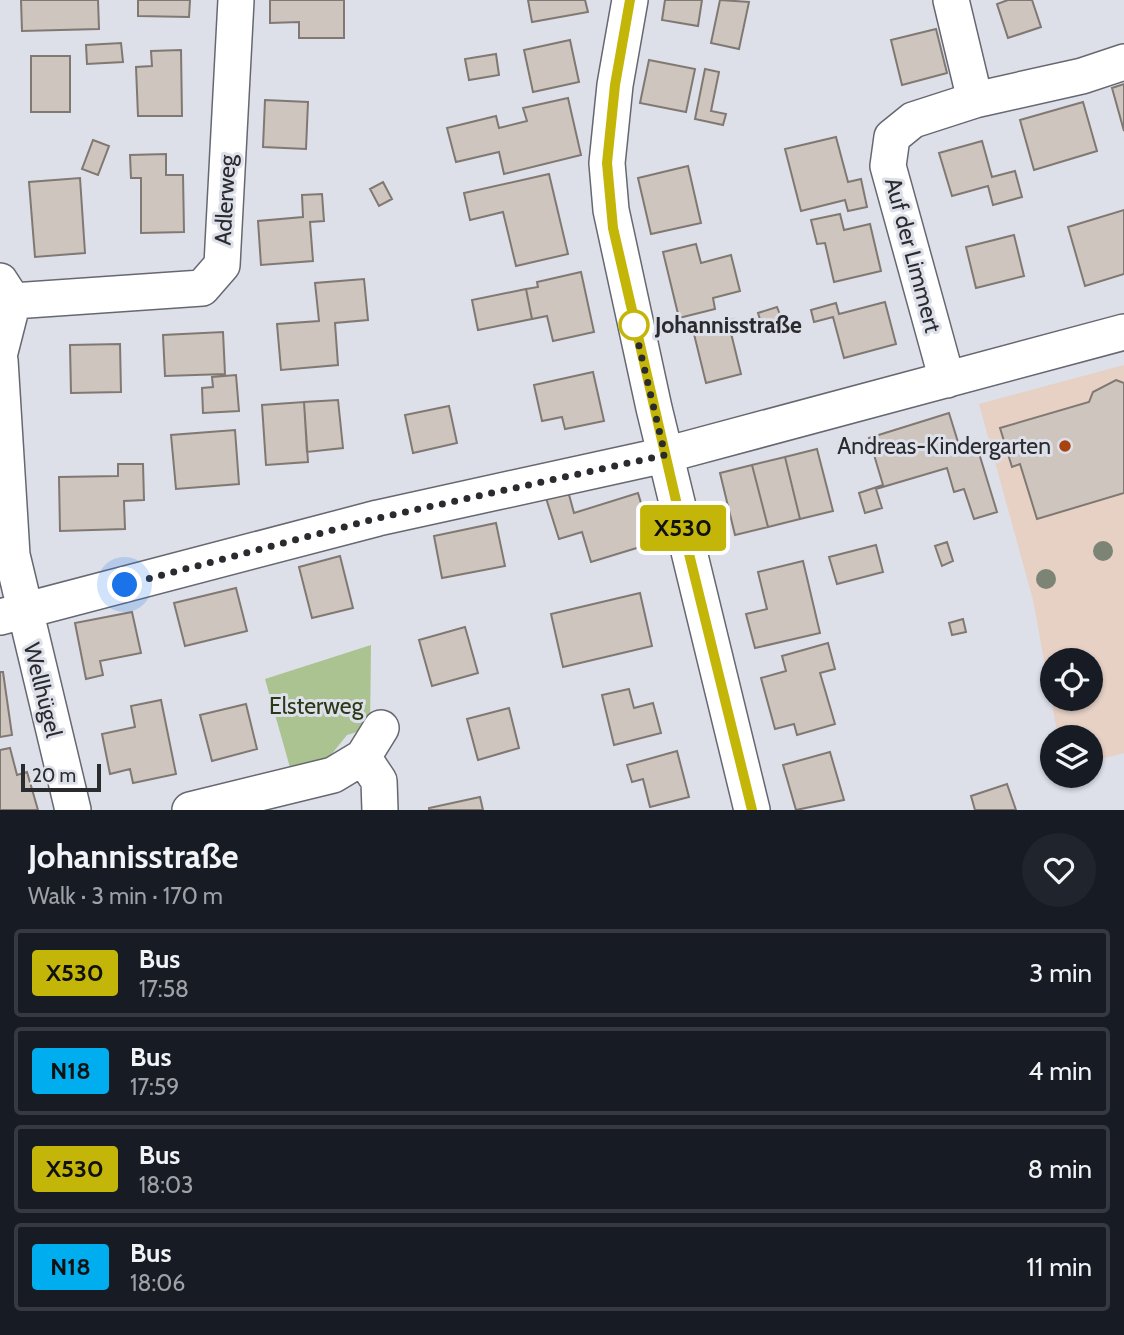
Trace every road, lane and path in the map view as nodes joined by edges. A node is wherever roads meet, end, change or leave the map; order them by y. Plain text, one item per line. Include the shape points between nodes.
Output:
1 (236, 0) edge
2 (630, 0) edge
3 (951, 0) edge
4 (1124, 62) edge
5 (975, 100) junction
6 (7, 291) edge
7 (1124, 332) edge
8 (0, 352) edge
9 (0, 359) edge
10 (947, 380) junction
11 (665, 455) junction
12 (12, 614) edge
13 (381, 728) dead end
14 (363, 757) junction
15 (73, 810) edge
16 (190, 810) edge
17 (380, 810) edge
18 (752, 810) edge

1 - 6 street, Adlerweg via 222,265 202,288
2 - 11 street via 608,150 611,210
3 - 5 street
4 - 5 street, Auf der Limmert
5 - 10 street, Auf der Limmert via 913,120 892,137 888,166
6 - 8 street
7 - 10 street
9 - 12 street, Wellhügel
10 - 11 street
11 - 12 street via 378,518
11 - 18 street
12 - 15 street, Wellhügel
13 - 14 street
14 - 16 street via 334,775
14 - 17 street via 379,781

